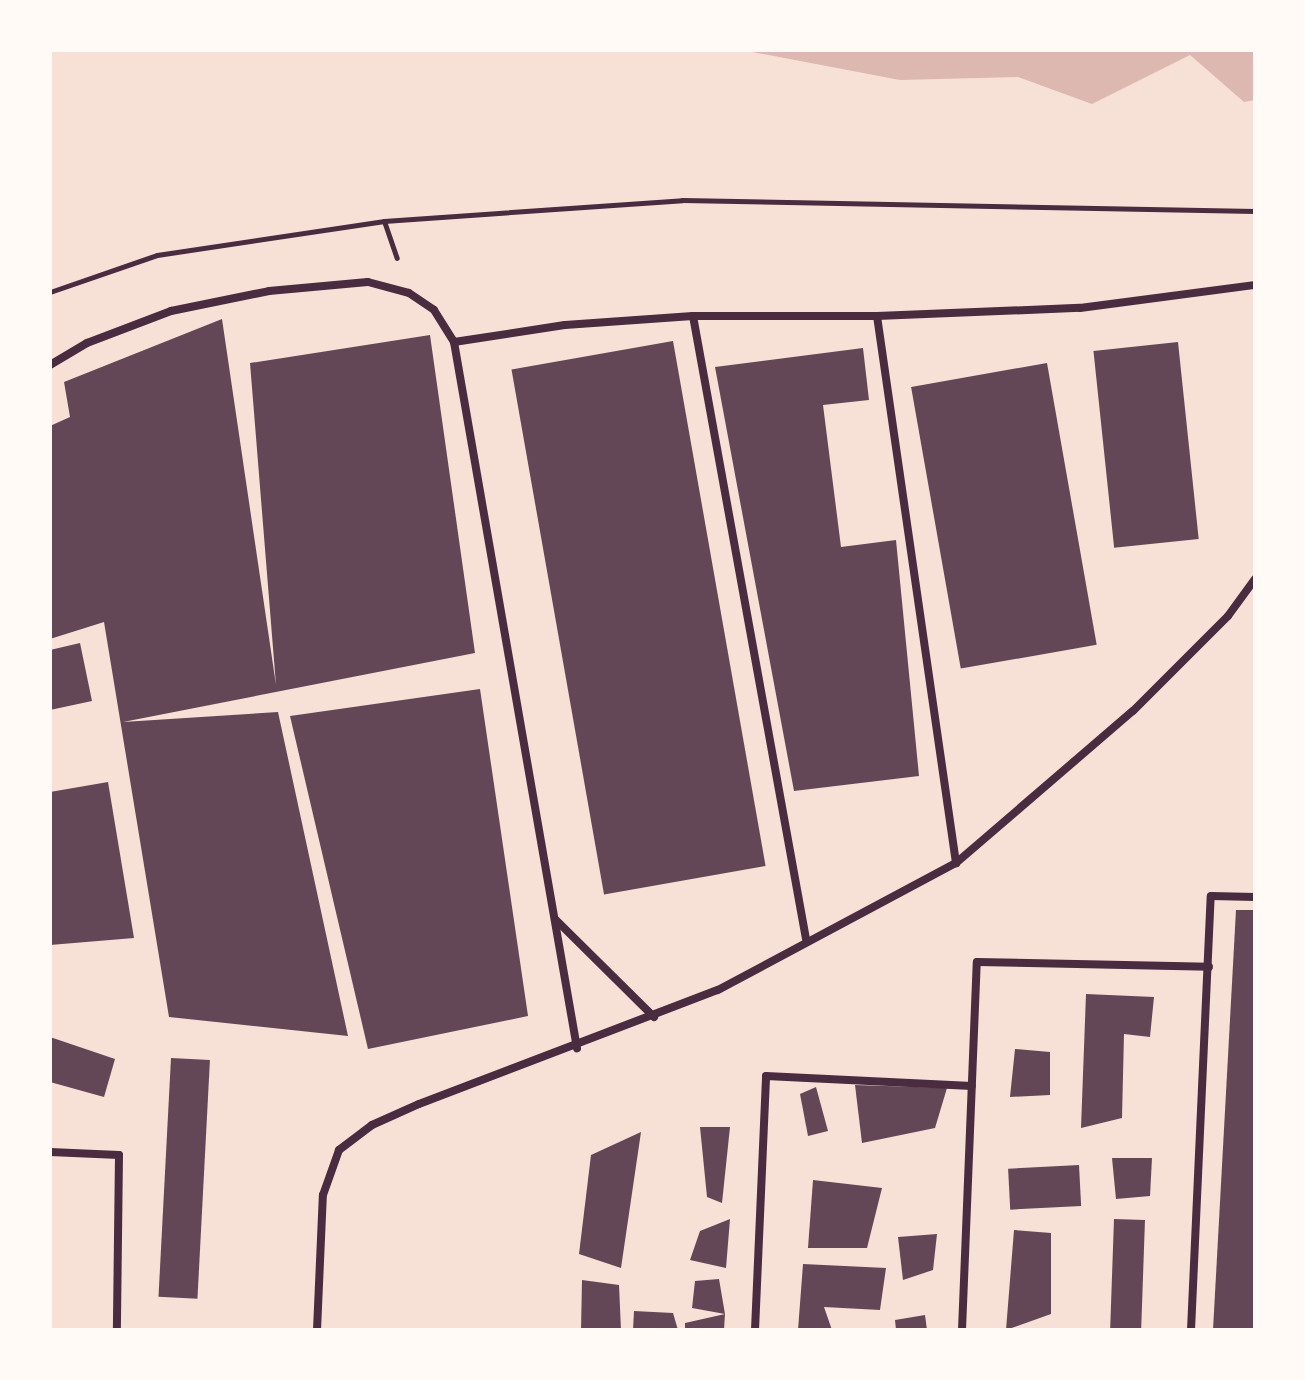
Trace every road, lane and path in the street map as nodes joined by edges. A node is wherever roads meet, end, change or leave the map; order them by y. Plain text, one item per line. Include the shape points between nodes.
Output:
1 (1255, 211) edge
2 (1255, 285) edge
3 (50, 292) edge
4 (693, 316) junction
5 (877, 316) junction
6 (454, 342) junction
7 (50, 365) edge
8 (1255, 579) edge
9 (956, 863) junction
10 (1255, 897) edge
11 (555, 920) junction
12 (806, 939) junction
13 (1209, 967) junction
14 (654, 1017) junction
15 (577, 1048) junction
16 (972, 1086) junction
17 (50, 1152) edge
18 (117, 1330) edge
19 (317, 1330) edge
20 (755, 1330) edge
21 (962, 1330) edge
22 (1191, 1330) edge

1 - 3 path via 682,200 384,221 157,255
2 - 5 street via 1080,308
4 - 5 street
4 - 6 street via 565,325
4 - 12 street
5 - 9 street
6 - 7 street via 434,310 409,293 368,282 269,291 171,311 87,343
6 - 11 street
8 - 9 street via 1228,616 1133,711
9 - 12 street
10 - 13 street via 1211,896
11 - 14 street
11 - 15 street
12 - 14 street via 718,990
13 - 16 street via 977,962
13 - 22 street
14 - 15 street
15 - 19 street via 419,1104 372,1125 339,1150 323,1195
16 - 20 street via 766,1076
16 - 21 street
17 - 18 street via 119,1155

